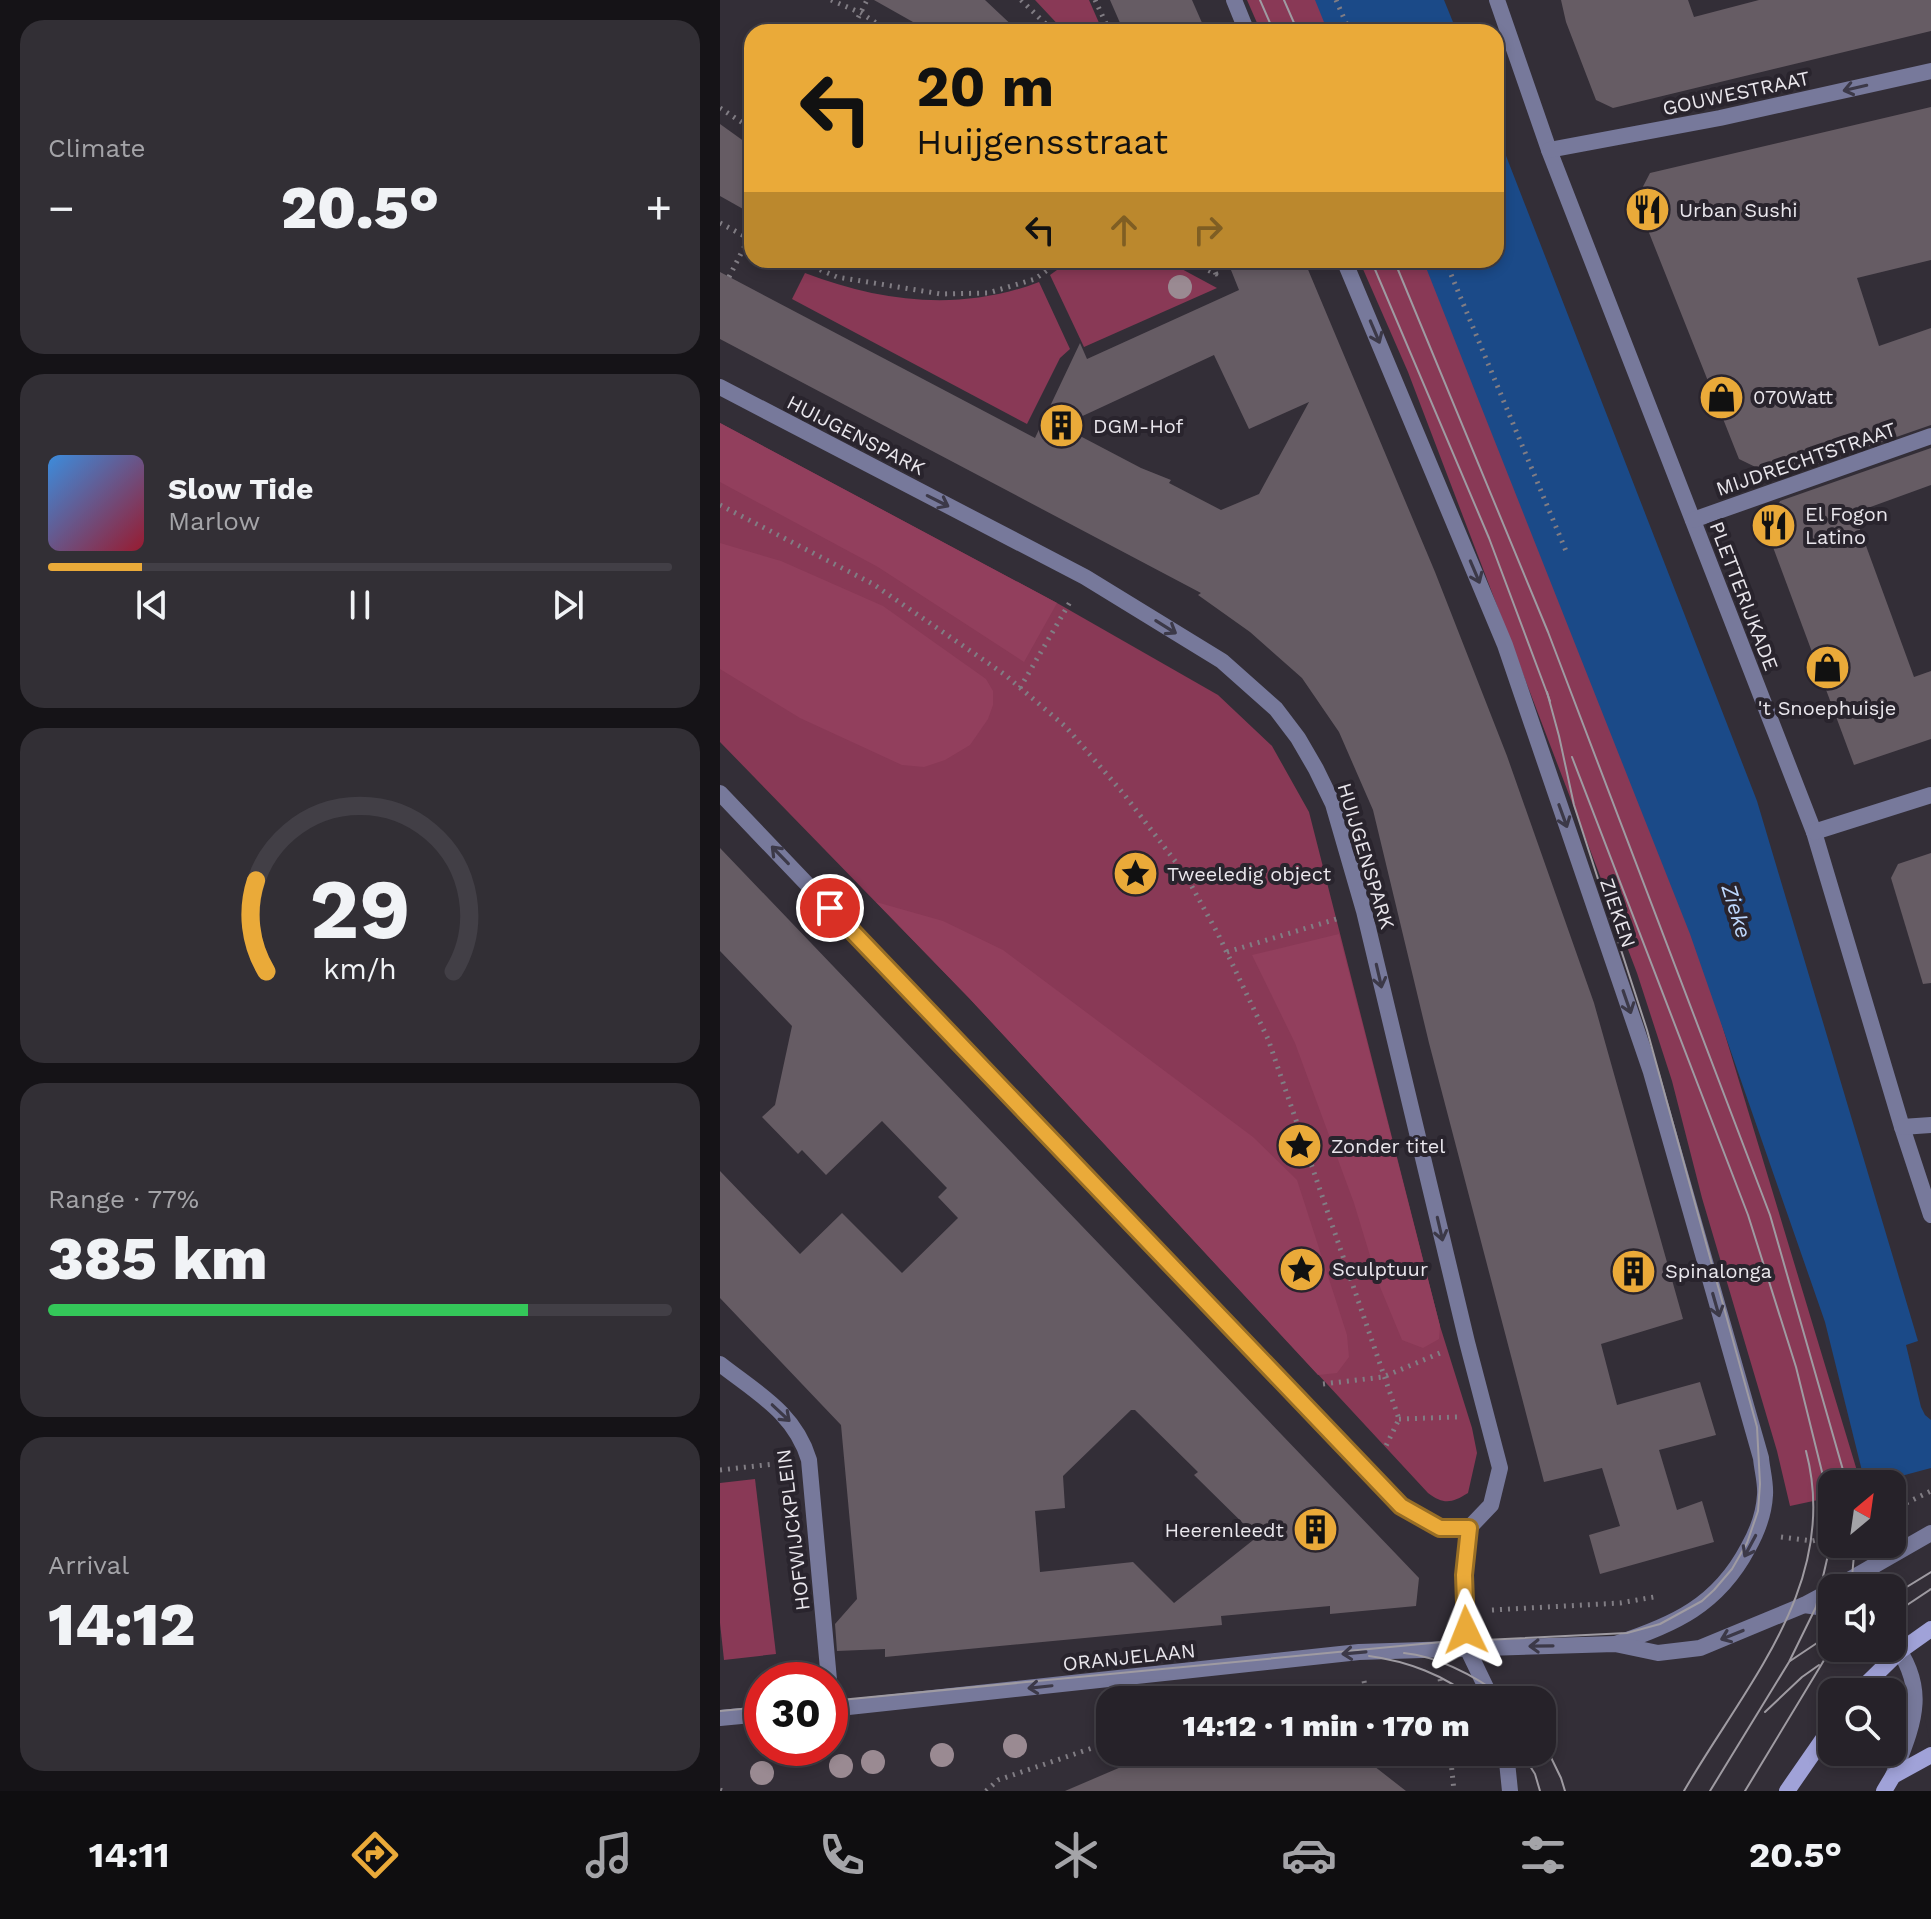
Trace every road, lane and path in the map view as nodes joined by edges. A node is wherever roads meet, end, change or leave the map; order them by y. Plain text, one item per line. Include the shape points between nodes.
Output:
1 (831, 0) edge
2 (867, 0) edge
3 (1021, 0) edge
4 (1095, 0) edge
5 (1234, 0) edge
6 (1336, 0) edge
7 (1497, 0) edge
8 (861, 13) junction
9 (855, 24) edge
10 (878, 24) edge
11 (1046, 24) edge
12 (1106, 24) edge
13 (1244, 24) edge
14 (1346, 24) edge
15 (1931, 71) edge
16 (720, 108) edge
17 (744, 124) edge
18 (1549, 150) junction
19 (720, 223) edge
20 (744, 234) edge
21 (744, 250) edge
22 (816, 268) edge
23 (1050, 268) edge
24 (1204, 268) edge
25 (1213, 268) edge
26 (1347, 268) edge
27 (1448, 268) edge
28 (729, 277) dead end
29 (720, 387) edge
30 (1931, 436) edge
31 (720, 505) edge
32 (1693, 520) junction
33 (1566, 551) dead end
34 (1085, 577) junction
35 (1020, 688) junction
36 (720, 793) edge
37 (1931, 795) edge
38 (1814, 832) junction
39 (1364, 911) junction
40 (1226, 952) junction
41 (1931, 1125) edge
42 (1902, 1127) junction
43 (1931, 1215) edge
44 (1467, 1342) junction
45 (720, 1364) edge
46 (1383, 1377) junction
47 (1292, 1392) junction
48 (1486, 1416) junction
49 (1399, 1419) junction
50 (809, 1460) junction
51 (720, 1470) edge
52 (1371, 1477) junction
53 (1931, 1491) edge
54 (1906, 1503) edge
55 (1469, 1528) junction
56 (1931, 1533) edge
57 (1818, 1540) edge
58 (1799, 1541) dead end
59 (1860, 1574) edge
60 (1660, 1596) dead end
61 (1818, 1598) edge
62 (1804, 1605) junction
63 (1818, 1607) edge
64 (1464, 1612) junction
65 (1931, 1629) edge
66 (1906, 1642) edge
67 (1615, 1644) junction
68 (1467, 1648) junction
69 (1906, 1659) edge
70 (827, 1662) edge
71 (1885, 1662) edge
72 (1871, 1678) edge
73 (1485, 1686) edge
74 (848, 1707) edge
75 (744, 1716) edge
76 (720, 1718) edge
77 (1818, 1746) edge
78 (1096, 1747) edge
79 (1931, 1755) edge
80 (1451, 1766) edge
81 (1507, 1766) edge
82 (1888, 1784) edge
83 (986, 1791) edge
84 (1454, 1791) edge
85 (1510, 1791) edge
86 (1787, 1791) edge

1 - 8 path
2 - 8 path
3 - 11 path
4 - 12 path
5 - 13 street
6 - 14 path
7 - 18 street, PLETTERIJKADE
8 - 9 path
8 - 10 path
15 -> 18 street, GOUWESTRAAT
16 - 17 path
18 - 32 street, PLETTERIJKADE
19 - 20 path
21 - 28 path
22 - 23 path via 837,277 941,294 988,293 1035,279
24 - 25 path via 1216,274
26 -> 67 street, ZIEKEN via 1505,645 1651,1072 1761,1458 1765,1493 1757,1532 1734,1574 1696,1609 1661,1629
27 - 33 path
29 -> 34 street, HUIJGENSPARK
30 - 32 street, MIJDRECHTSTRAAT
31 - 35 path via 873,584
32 - 38 street, PLETTERIJKADE
34 - 35 path
34 -> 39 street, HUIJGENSPARK via 1222,661 1276,709 1333,804
35 - 40 path via 1066,727 1123,793 1185,874
47 -> 36 street
37 - 38 street
38 - 42 street, PLETTERIJKADE
39 - 40 path
39 -> 44 street, HUIJGENSPARK
40 - 46 path via 1268,1039
41 - 42 street
42 - 43 street, PLETTERIJKADE
44 - 46 path
44 - 48 street, HUIJGENSPARK
45 -> 50 street, HOFWIJCKPLEIN via 785,1415 802,1438
46 - 47 path via 1337,1380
46 - 49 path
47 - 52 street
48 - 49 path
48 - 55 street, HUIJGENSPARK via 1500,1468 1491,1505
49 - 52 path
50 - 51 path
50 - 70 street, HOFWIJCKPLEIN
52 - 55 street via 1401,1506 1440,1528
53 - 54 path
55 - 64 street
56 - 59 street
57 - 58 path
60 - 64 path
61 - 62 street
62 - 63 street
62 -> 67 street via 1700,1648 1658,1653
64 - 68 street
65 - 66 main road
67 -> 68 street, ORANJELAAN
68 - 73 street
68 -> 74 street, ORANJELAAN via 1359,1652
69 - 82 street via 1916,1700 1914,1723
71 - 72 main road
75 - 76 street
77 - 86 main road
78 - 83 path via 998,1780
79 - 82 main road
80 - 84 path
81 - 85 street

